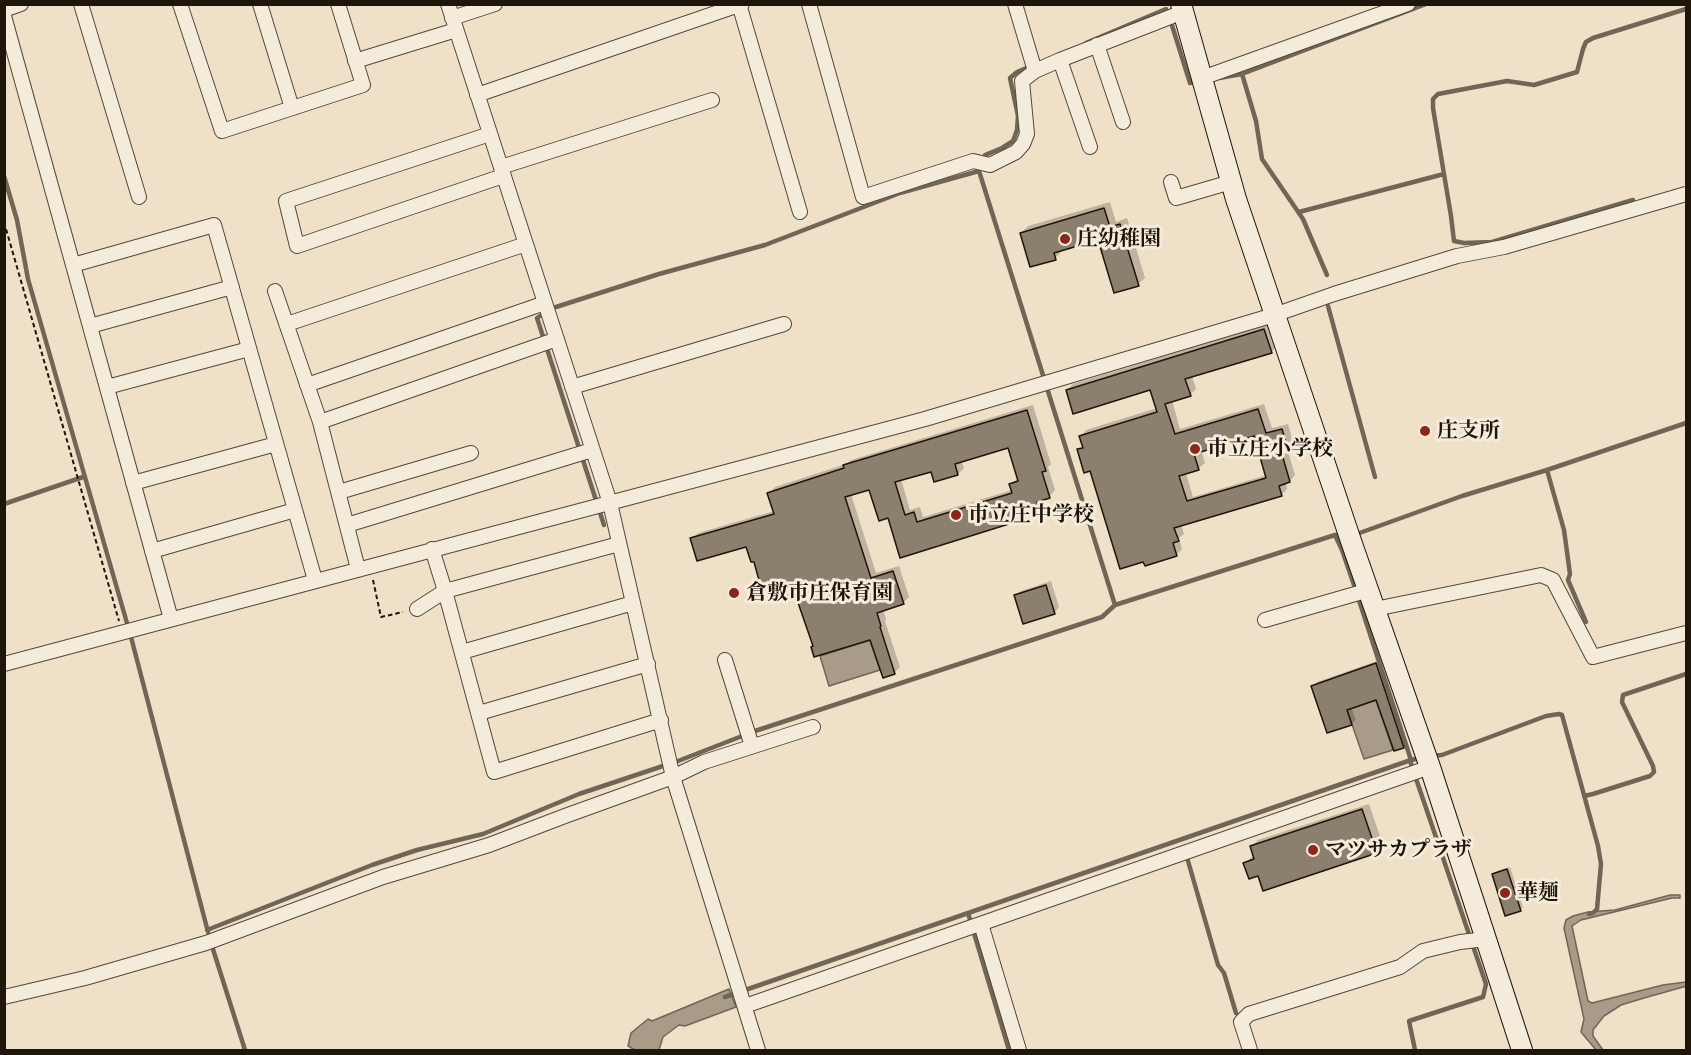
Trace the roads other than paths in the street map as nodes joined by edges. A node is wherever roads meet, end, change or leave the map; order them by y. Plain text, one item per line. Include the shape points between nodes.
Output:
1 (21, 4) edge
2 (81, 4) edge
3 (180, 4) edge
4 (260, 4) edge
5 (338, 4) edge
6 (448, 4) edge
7 (495, 4) edge
8 (809, 4) edge
9 (1015, 4) edge
10 (1408, 4) edge
11 (740, 5) edge
12 (4, 10) edge
13 (1175, 14) edge
14 (4, 16) edge
15 (454, 24) junction
16 (1097, 45) junction
17 (1060, 60) junction
18 (355, 61) junction
19 (1034, 67) junction
20 (1202, 78) junction
21 (477, 94) junction
22 (712, 100) dead end
23 (292, 108) junction
24 (1124, 122) dead end
25 (490, 134) junction
26 (1090, 147) dead end
27 (502, 172) junction
28 (1171, 182) dead end
29 (1231, 182) junction
30 (1686, 194) edge
31 (139, 197) dead end
32 (800, 212) dead end
33 (526, 244) junction
34 (73, 265) junction
35 (232, 287) junction
36 (275, 291) dead end
37 (545, 303) junction
38 (1274, 315) junction
39 (286, 324) junction
40 (784, 324) dead end
41 (90, 326) junction
42 (549, 342) junction
43 (249, 349) junction
44 (308, 385) junction
45 (107, 387) junction
46 (572, 387) junction
47 (320, 422) junction
48 (276, 444) junction
49 (585, 452) junction
50 (471, 453) dead end
51 (133, 483) junction
52 (339, 492) junction
53 (602, 505) junction
54 (295, 510) junction
55 (347, 525) junction
56 (619, 544) junction
57 (432, 549) junction
58 (152, 551) junction
59 (364, 567) junction
60 (315, 580) junction
61 (446, 591) junction
62 (1364, 596) junction
63 (633, 603) junction
64 (417, 609) road end
65 (171, 619) junction
66 (1265, 620) dead end
67 (1686, 633) edge
68 (462, 652) junction
69 (725, 660) dead end
70 (4, 664) edge
71 (648, 664) junction
72 (479, 713) junction
73 (661, 720) junction
74 (813, 727) dead end
75 (751, 744) junction
76 (1423, 765) junction
77 (671, 766) junction
78 (975, 926) junction
79 (1476, 940) junction
80 (4, 997) edge
81 (742, 997) junction
82 (758, 1050) edge
83 (1019, 1050) edge
84 (1250, 1050) edge
85 (1522, 1050) edge

1 - 12 street
2 - 31 street
3 - 23 street via 222,131
4 - 23 street
5 - 18 street
6 - 15 street
7 - 15 street
8 - 19 street via 863,197 973,161 990,165 1016,152 1027,134 1022,81
9 - 19 street
10 - 20 street
11 - 21 street
11 - 32 street
13 - 16 street
13 - 20 street
14 - 34 street
15 - 18 street
15 - 21 street
16 - 17 street
16 - 24 street
17 - 19 street
17 - 26 street
18 - 23 street via 363,85
20 - 29 street
21 - 25 street
22 - 27 street
25 - 27 street
25 - 27 street via 286,201 297,246
27 - 33 street
28 - 29 street via 1176,198
29 - 38 street
30 - 38 street via 1504,247 1457,256
33 - 37 street
33 - 39 street
34 - 35 street via 214,225
34 - 41 street
35 - 41 street
35 - 43 street
36 - 39 street
37 - 42 street
37 - 44 street
38 - 53 street via 925,419
38 - 62 street via 1349,535
39 - 44 street
40 - 46 street
41 - 45 street
42 - 46 street
42 - 47 street
43 - 45 street
43 - 48 street
44 - 47 street
45 - 51 street
46 - 49 street
47 - 52 street
48 - 51 street
48 - 54 street
49 - 53 street
49 - 55 street
50 - 52 street
51 - 58 street
52 - 55 street
53 - 56 street
53 - 57 street
54 - 58 street
54 - 60 street
55 - 59 street
56 - 61 street
56 - 63 street
57 - 59 street
57 - 61 street
58 - 65 street
59 - 60 street
60 - 65 street
61 - 64 street
61 - 68 street
62 - 66 street
62 - 67 street via 1541,575 1553,580 1593,657
62 - 76 street
63 - 68 street
63 - 71 street
65 - 70 street
68 - 72 street
69 - 75 street
71 - 72 street
71 - 73 street
72 - 73 street via 495,772
73 - 77 street
74 - 75 street
75 - 77 street via 704,762
76 - 78 street
76 - 79 street
77 - 80 street via 565,816 489,845 382,877 212,942
77 - 81 street
78 - 81 street
78 - 83 street
79 - 84 street via 1424,951 1400,967 1249,1014 1242,1022
79 - 85 street
81 - 82 street

